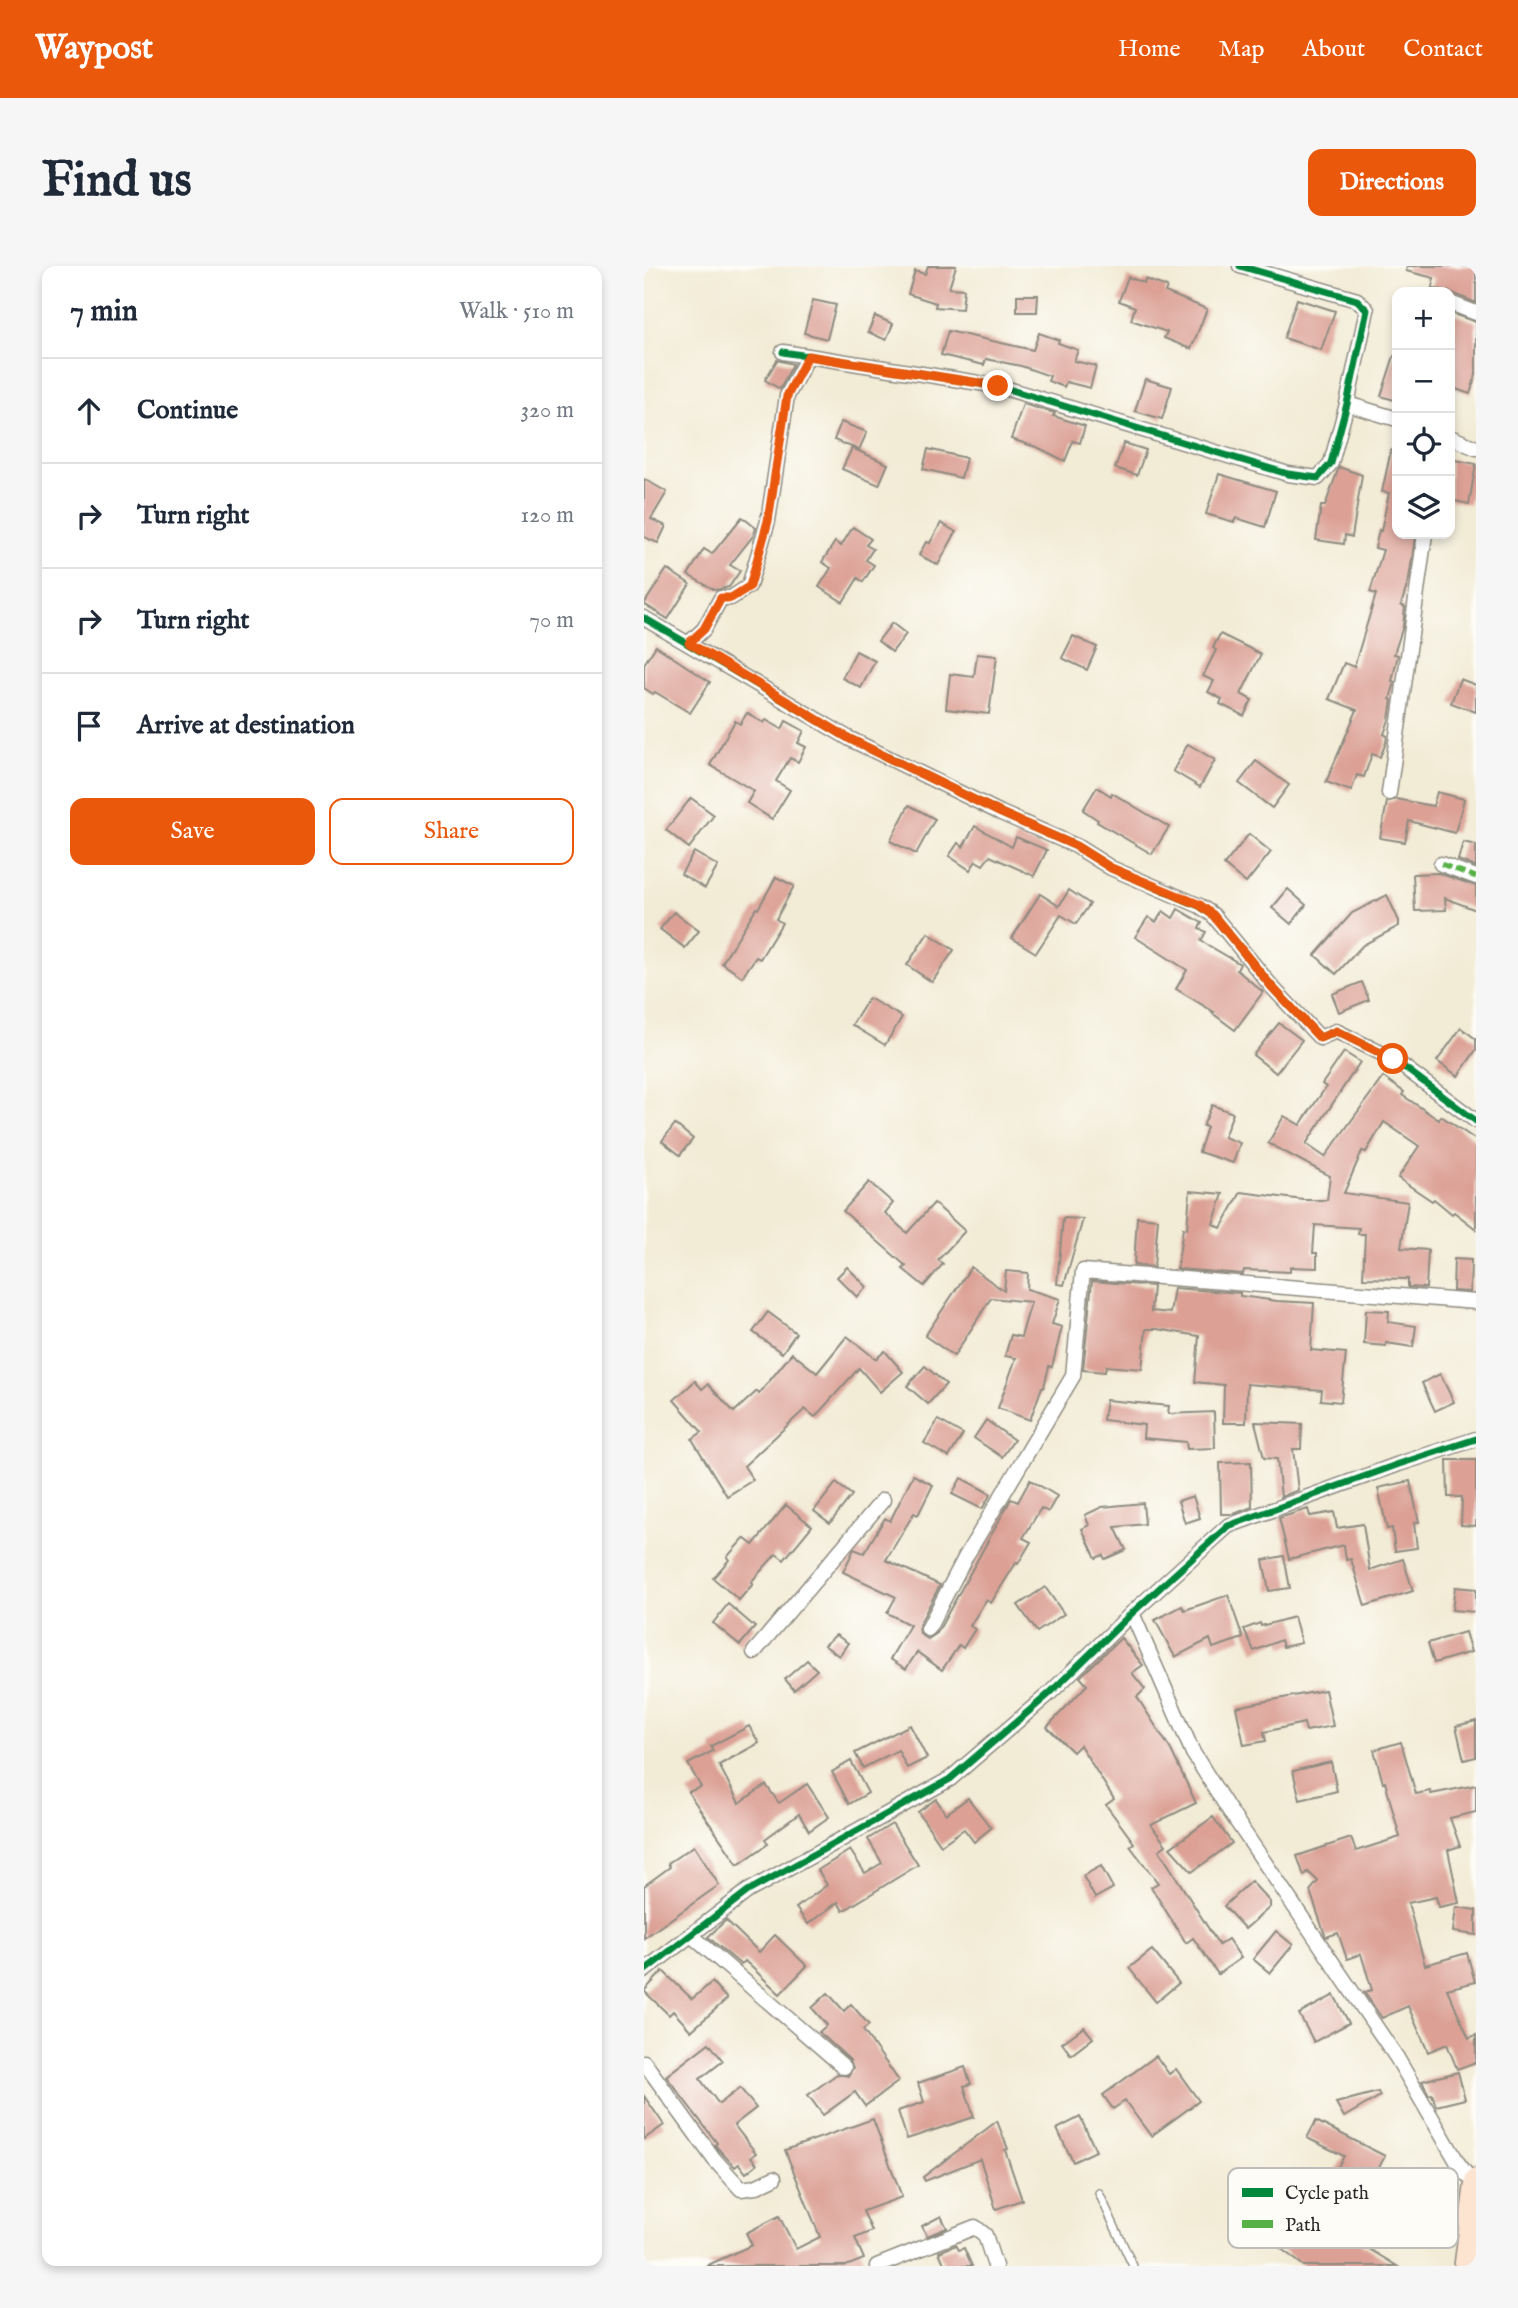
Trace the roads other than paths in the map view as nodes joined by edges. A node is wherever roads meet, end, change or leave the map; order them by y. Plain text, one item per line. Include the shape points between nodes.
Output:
1 (1240, 266) edge
2 (1455, 305) edge
3 (1476, 313) edge
4 (783, 352) dead end
5 (808, 356) junction
6 (1347, 404) junction
7 (1392, 418) edge
8 (1455, 439) edge
9 (1476, 447) edge
10 (1424, 539) edge
11 (644, 618) edge
12 (689, 643) junction
13 (1389, 793) dead end
14 (1441, 864) dead end
15 (1476, 877) edge
16 (1476, 1121) edge
17 (1476, 1301) edge
18 (1476, 1440) edge
19 (883, 1500) dead end
20 (1132, 1613) junction
21 (929, 1629) dead end
22 (754, 1652) dead end
23 (691, 1935) junction
24 (644, 1971) edge
25 (644, 2062) edge
26 (844, 2067) dead end
27 (774, 2178) dead end
28 (1476, 2179) edge
29 (1099, 2193) dead end
30 (877, 2266) edge
31 (995, 2266) edge
32 (1133, 2266) edge
33 (1465, 2266) edge

1 - 6 street via 1357,300 1367,310
2 - 3 street
4 - 5 street
5 - 6 street via 998,386 1288,474 1318,478 1331,463
5 - 12 street via 787,396 768,521 750,586 731,598 721,598 704,629
6 - 7 street
8 - 9 street
10 - 13 street
11 - 12 street
12 - 16 street via 850,739 1076,846 1111,868 1200,905 1320,1038 1336,1031 1393,1059
14 - 15 street
17 - 21 street via 1083,1271 1073,1377 966,1556
18 - 20 street via 1228,1526
19 - 22 street
20 - 23 street via 1050,1693 950,1779 748,1891
20 - 28 street via 1200,1765 1397,2058 1458,2163
23 - 24 street
23 - 26 street
25 - 27 street via 741,2189
28 - 33 street
29 - 32 lane
30 - 31 street via 975,2227 985,2235

